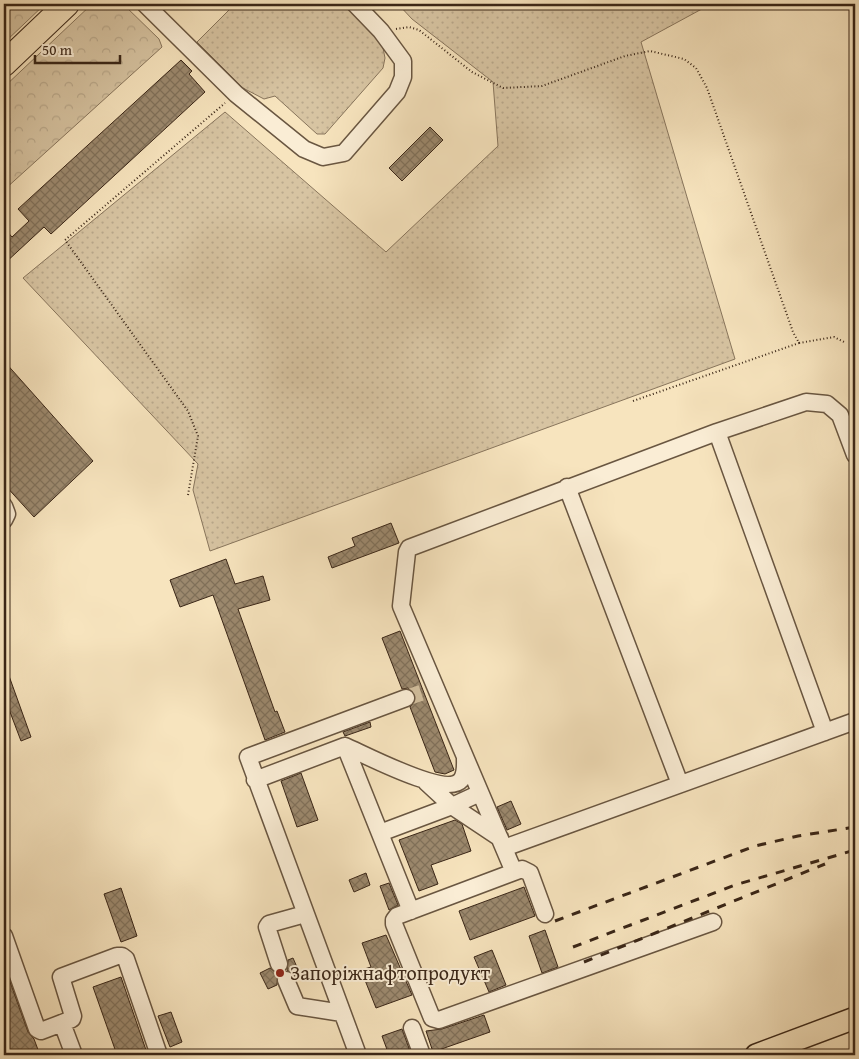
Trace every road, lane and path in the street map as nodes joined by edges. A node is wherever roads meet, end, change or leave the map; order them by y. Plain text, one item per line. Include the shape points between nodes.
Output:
1 (67, 4) edge
2 (145, 4) edge
3 (355, 4) edge
4 (381, 31) junction
5 (4, 64) edge
6 (236, 94) junction
7 (844, 342) dead end
8 (799, 343) junction
9 (634, 400) dead end
10 (717, 432) junction
11 (855, 455) edge
12 (567, 488) junction
13 (188, 495) dead end
14 (4, 506) edge
15 (4, 520) edge
16 (406, 698) tunnel mouth
17 (855, 721) edge
18 (825, 732) junction
19 (345, 746) junction
20 (464, 758) junction
21 (255, 780) junction
22 (424, 780) junction
23 (680, 784) junction
24 (480, 793) junction
25 (452, 806) junction
26 (380, 833) junction
27 (502, 843) junction
28 (514, 872) junction
29 (411, 911) junction
30 (305, 914) junction
31 (545, 914) dead end
32 (713, 922) dead end
33 (4, 936) edge
34 (279, 964) dead end
35 (286, 980) dead end
36 (342, 1013) junction
37 (855, 1018) edge
38 (62, 1023) junction
39 (412, 1028) dead end
40 (74, 1055) edge
41 (159, 1055) edge
42 (358, 1055) edge
43 (422, 1055) edge
44 (756, 1055) edge

1 - 5 highway
2 - 6 lane
3 - 4 lane
4 - 6 lane via 404,61 403,77 397,92 344,153 323,156 304,150
4 - 8 path via 409,27 419,30 472,72 503,88 542,86 625,56 650,51 684,59 696,68 707,88
6 - 13 path via 65,240 188,411 198,436
7 - 8 path via 834,337
8 - 9 path
10 - 11 lane via 806,402 827,404 840,415
10 - 12 lane
10 - 18 lane
12 - 20 lane via 413,545 407,552 402,606 430,690
12 - 23 lane
14 - 15 lane via 7,514
16 - 21 lane via 249,755 247,760
17 - 18 lane
18 - 23 lane
19 - 21 lane
19 - 22 lane
19 - 26 lane
20 - 22 lane via 465,771 460,781 451,786
20 - 24 lane
21 - 30 lane
22 - 25 lane
23 - 27 lane
24 - 25 lane
24 - 27 lane
25 - 26 lane
25 - 27 lane
26 - 29 lane
27 - 28 lane
28 - 29 lane
28 - 31 lane via 522,869 530,872
29 - 32 lane via 397,916 394,924 432,1018 439,1020
30 - 34 lane via 267,927
30 - 36 lane
33 - 38 lane via 37,1029 41,1031
35 - 36 lane via 298,1006
36 - 42 lane
37 - 44 main road
38 - 40 lane
38 - 41 lane via 73,1016 61,977 111,957 122,956 126,959
39 - 43 lane

